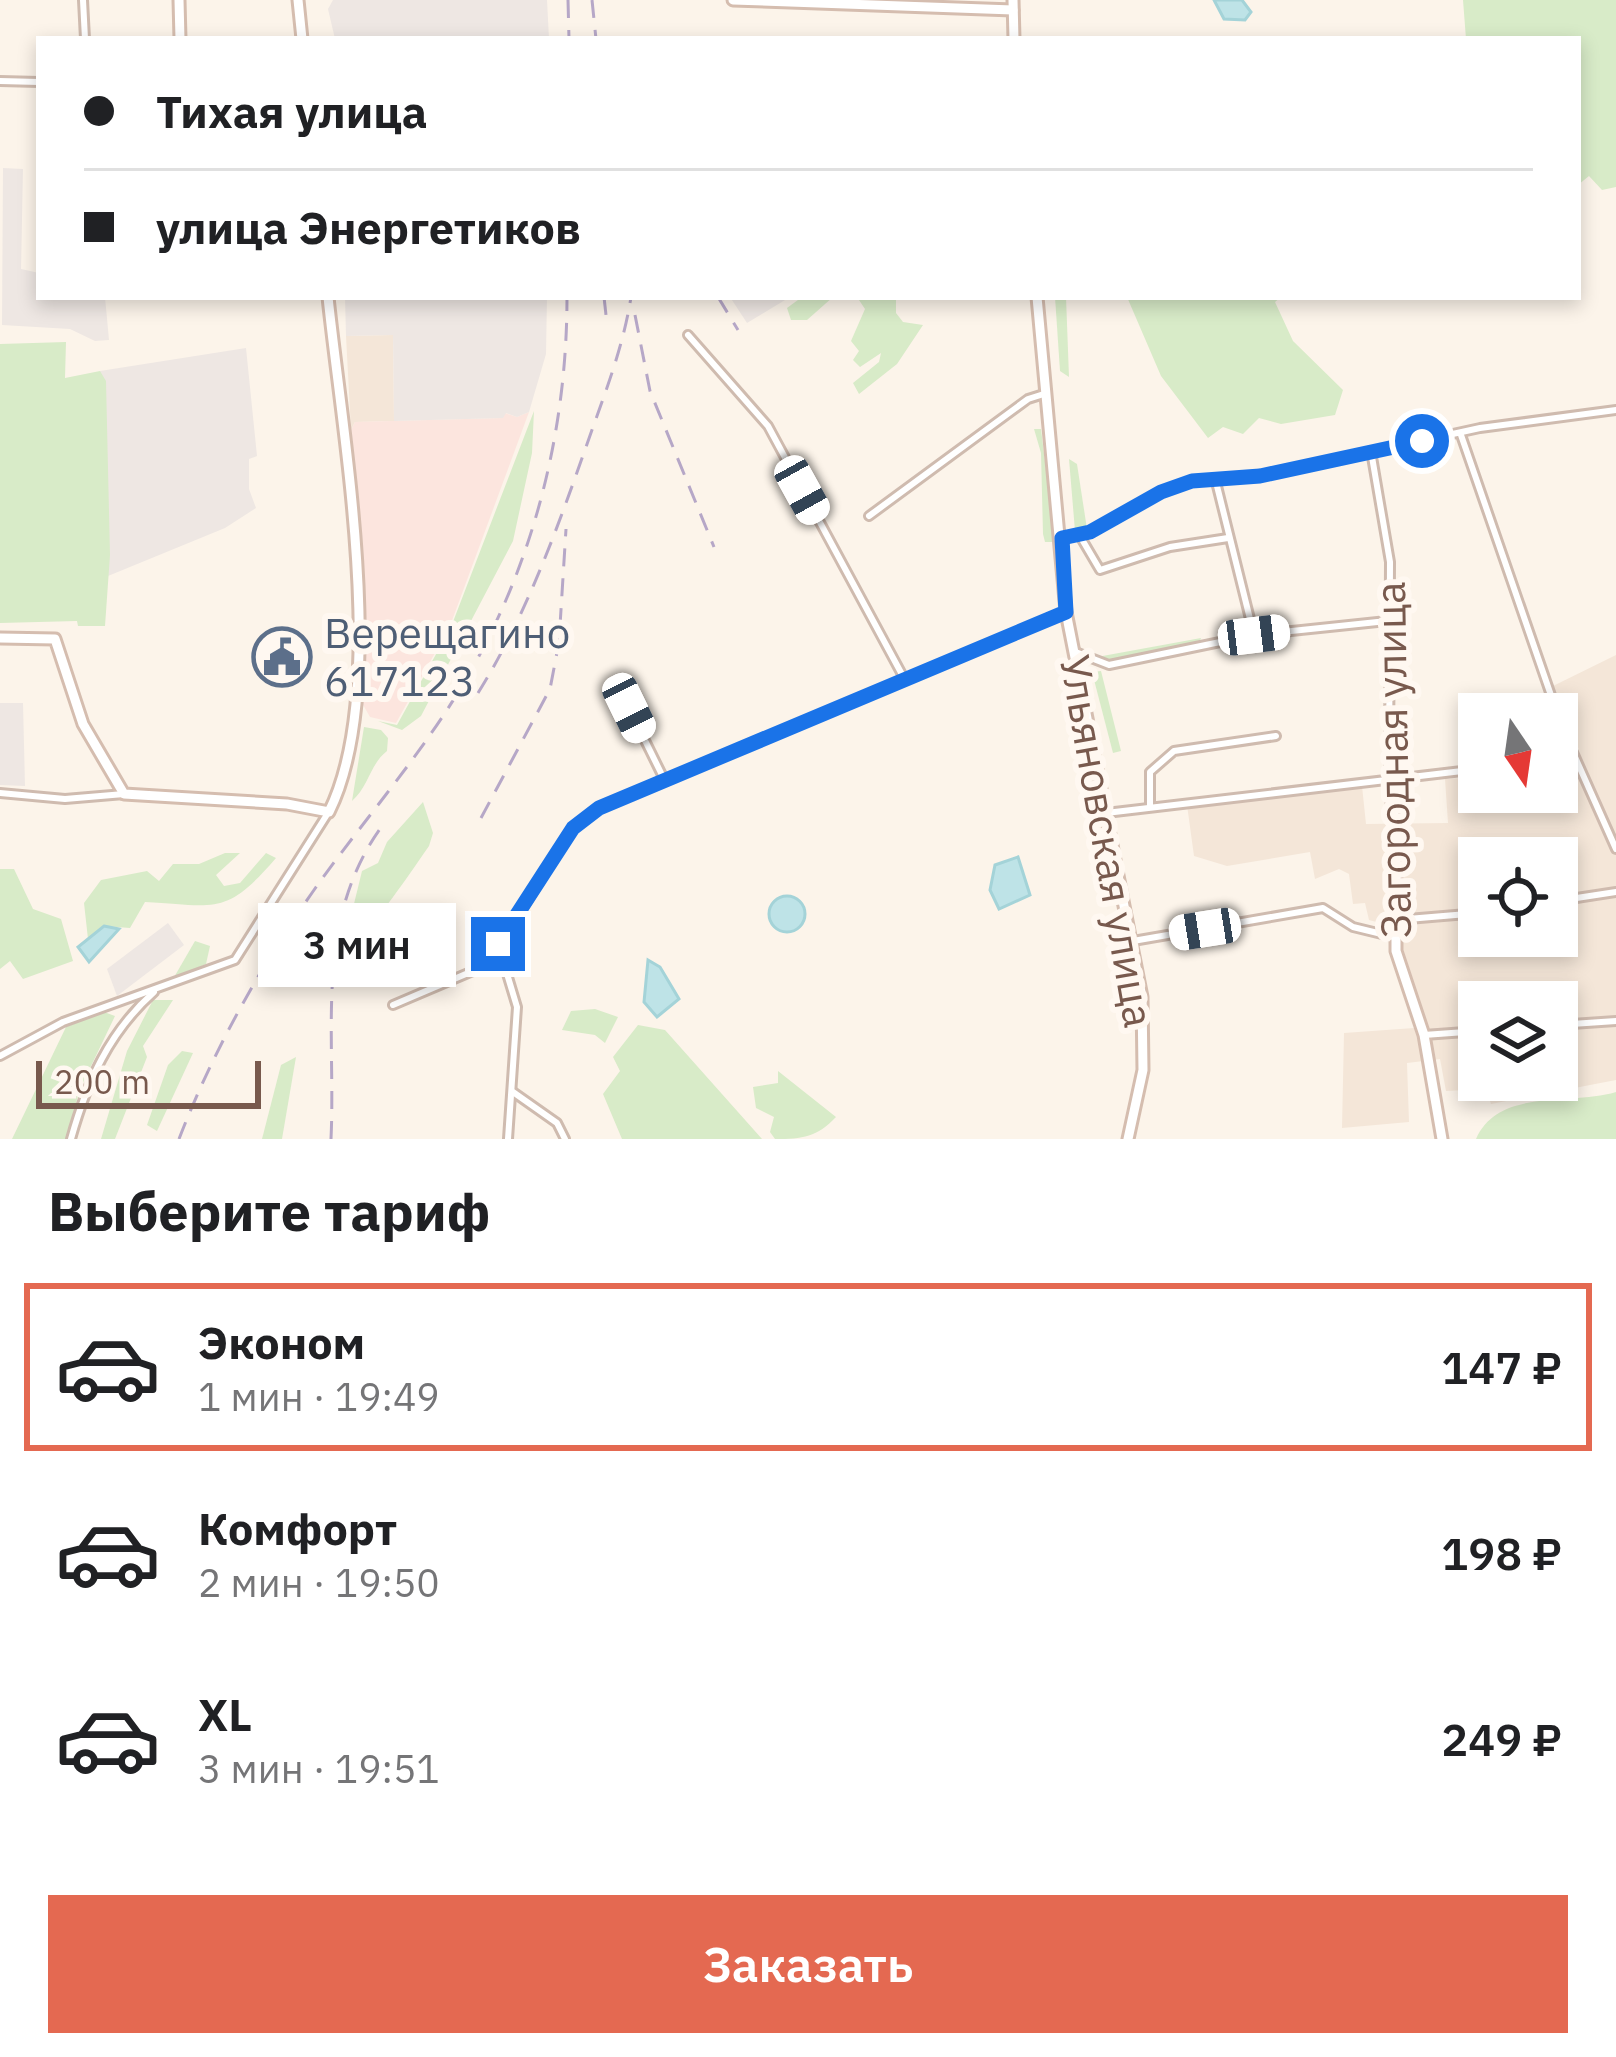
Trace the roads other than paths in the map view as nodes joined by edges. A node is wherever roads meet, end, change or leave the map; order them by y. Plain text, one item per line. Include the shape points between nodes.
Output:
1 (83, 0) edge
2 (179, 0) edge
3 (298, 0) edge
4 (733, 0) edge
5 (774, 1) edge
6 (1012, 5) edge
7 (85, 36) edge
8 (180, 36) edge
9 (302, 36) edge
10 (1014, 36) edge
11 (0, 81) edge
12 (36, 82) edge
13 (328, 300) edge
14 (1037, 300) edge
15 (688, 334) dead end
16 (1047, 393) junction
17 (1616, 410) edge
18 (1461, 434) junction
19 (1371, 451) junction
20 (1216, 482) junction
21 (869, 516) dead end
22 (1080, 536) junction
23 (1062, 538) junction
24 (1228, 538) junction
25 (1066, 612) junction
26 (1388, 620) junction
27 (1254, 635) junction
28 (0, 638) edge
29 (1073, 651) junction
30 (905, 681) junction
31 (1552, 693) edge
32 (629, 708) dead end
33 (1276, 736) dead end
34 (1578, 764) edge
35 (1458, 772) edge
36 (663, 778) junction
37 (1389, 781) junction
38 (0, 794) edge
39 (124, 794) junction
40 (1150, 806) junction
41 (329, 812) junction
42 (1106, 812) junction
43 (1616, 849) edge
44 (1615, 890) edge
45 (1578, 897) edge
46 (1458, 915) edge
47 (1396, 920) junction
48 (1394, 937) junction
49 (1133, 941) junction
50 (498, 944) junction
51 (156, 990) junction
52 (393, 1005) dead end
53 (1616, 1021) edge
54 (1578, 1024) edge
55 (1458, 1033) edge
56 (1424, 1035) junction
57 (0, 1055) edge
58 (513, 1092) junction
59 (71, 1139) edge
60 (508, 1139) edge
61 (565, 1139) edge
62 (1128, 1139) edge
63 (1442, 1139) edge

1 - 7 street
2 - 8 street
3 - 9 street
4 - 5 street
5 - 6 street
6 - 10 street
11 - 12 street
13 - 41 street via 358,654 348,753
14 - 16 street, Ульяновская улица
15 - 30 street via 768,426
16 - 21 street via 1028,398
16 - 23 street, Ульяновская улица
17 - 18 street
18 - 19 street
18 - 31 street
19 - 20 street
19 - 26 street, Загородная улица via 1390,562
20 - 22 street via 1161,492
20 - 24 street
22 - 23 street
22 - 24 street via 1100,570
23 - 25 street, Ульяновская улица
24 - 27 street
25 - 29 street, Ульяновская улица
25 - 30 street
26 - 27 street
26 - 37 street, Загородная улица
27 - 29 street via 1109,664
28 - 39 street via 55,639 83,724
29 - 42 street, Ульяновская улица
30 - 36 street
32 - 36 street
33 - 40 street via 1174,751 1150,772
34 - 43 street
35 - 37 street
36 - 50 street via 573,828
37 - 40 street
37 - 47 street, Загородная улица
38 - 39 street
39 - 41 street
40 - 42 street
41 - 51 street via 235,960
42 - 49 street, Ульяновская улица
44 - 45 street
46 - 47 street
47 - 48 street, Загородная улица
48 - 49 street via 1353,928 1323,908
48 - 56 street, Загородная улица
49 - 62 street, Ульяновская улица via 1144,1022
50 - 52 street via 487,965
50 - 58 street via 517,1007
51 - 57 street via 62,1022
51 - 59 street via 125,1018 101,1058
53 - 54 street
55 - 56 street
56 - 63 street, Загородная улица
58 - 60 street
58 - 61 street via 557,1123

